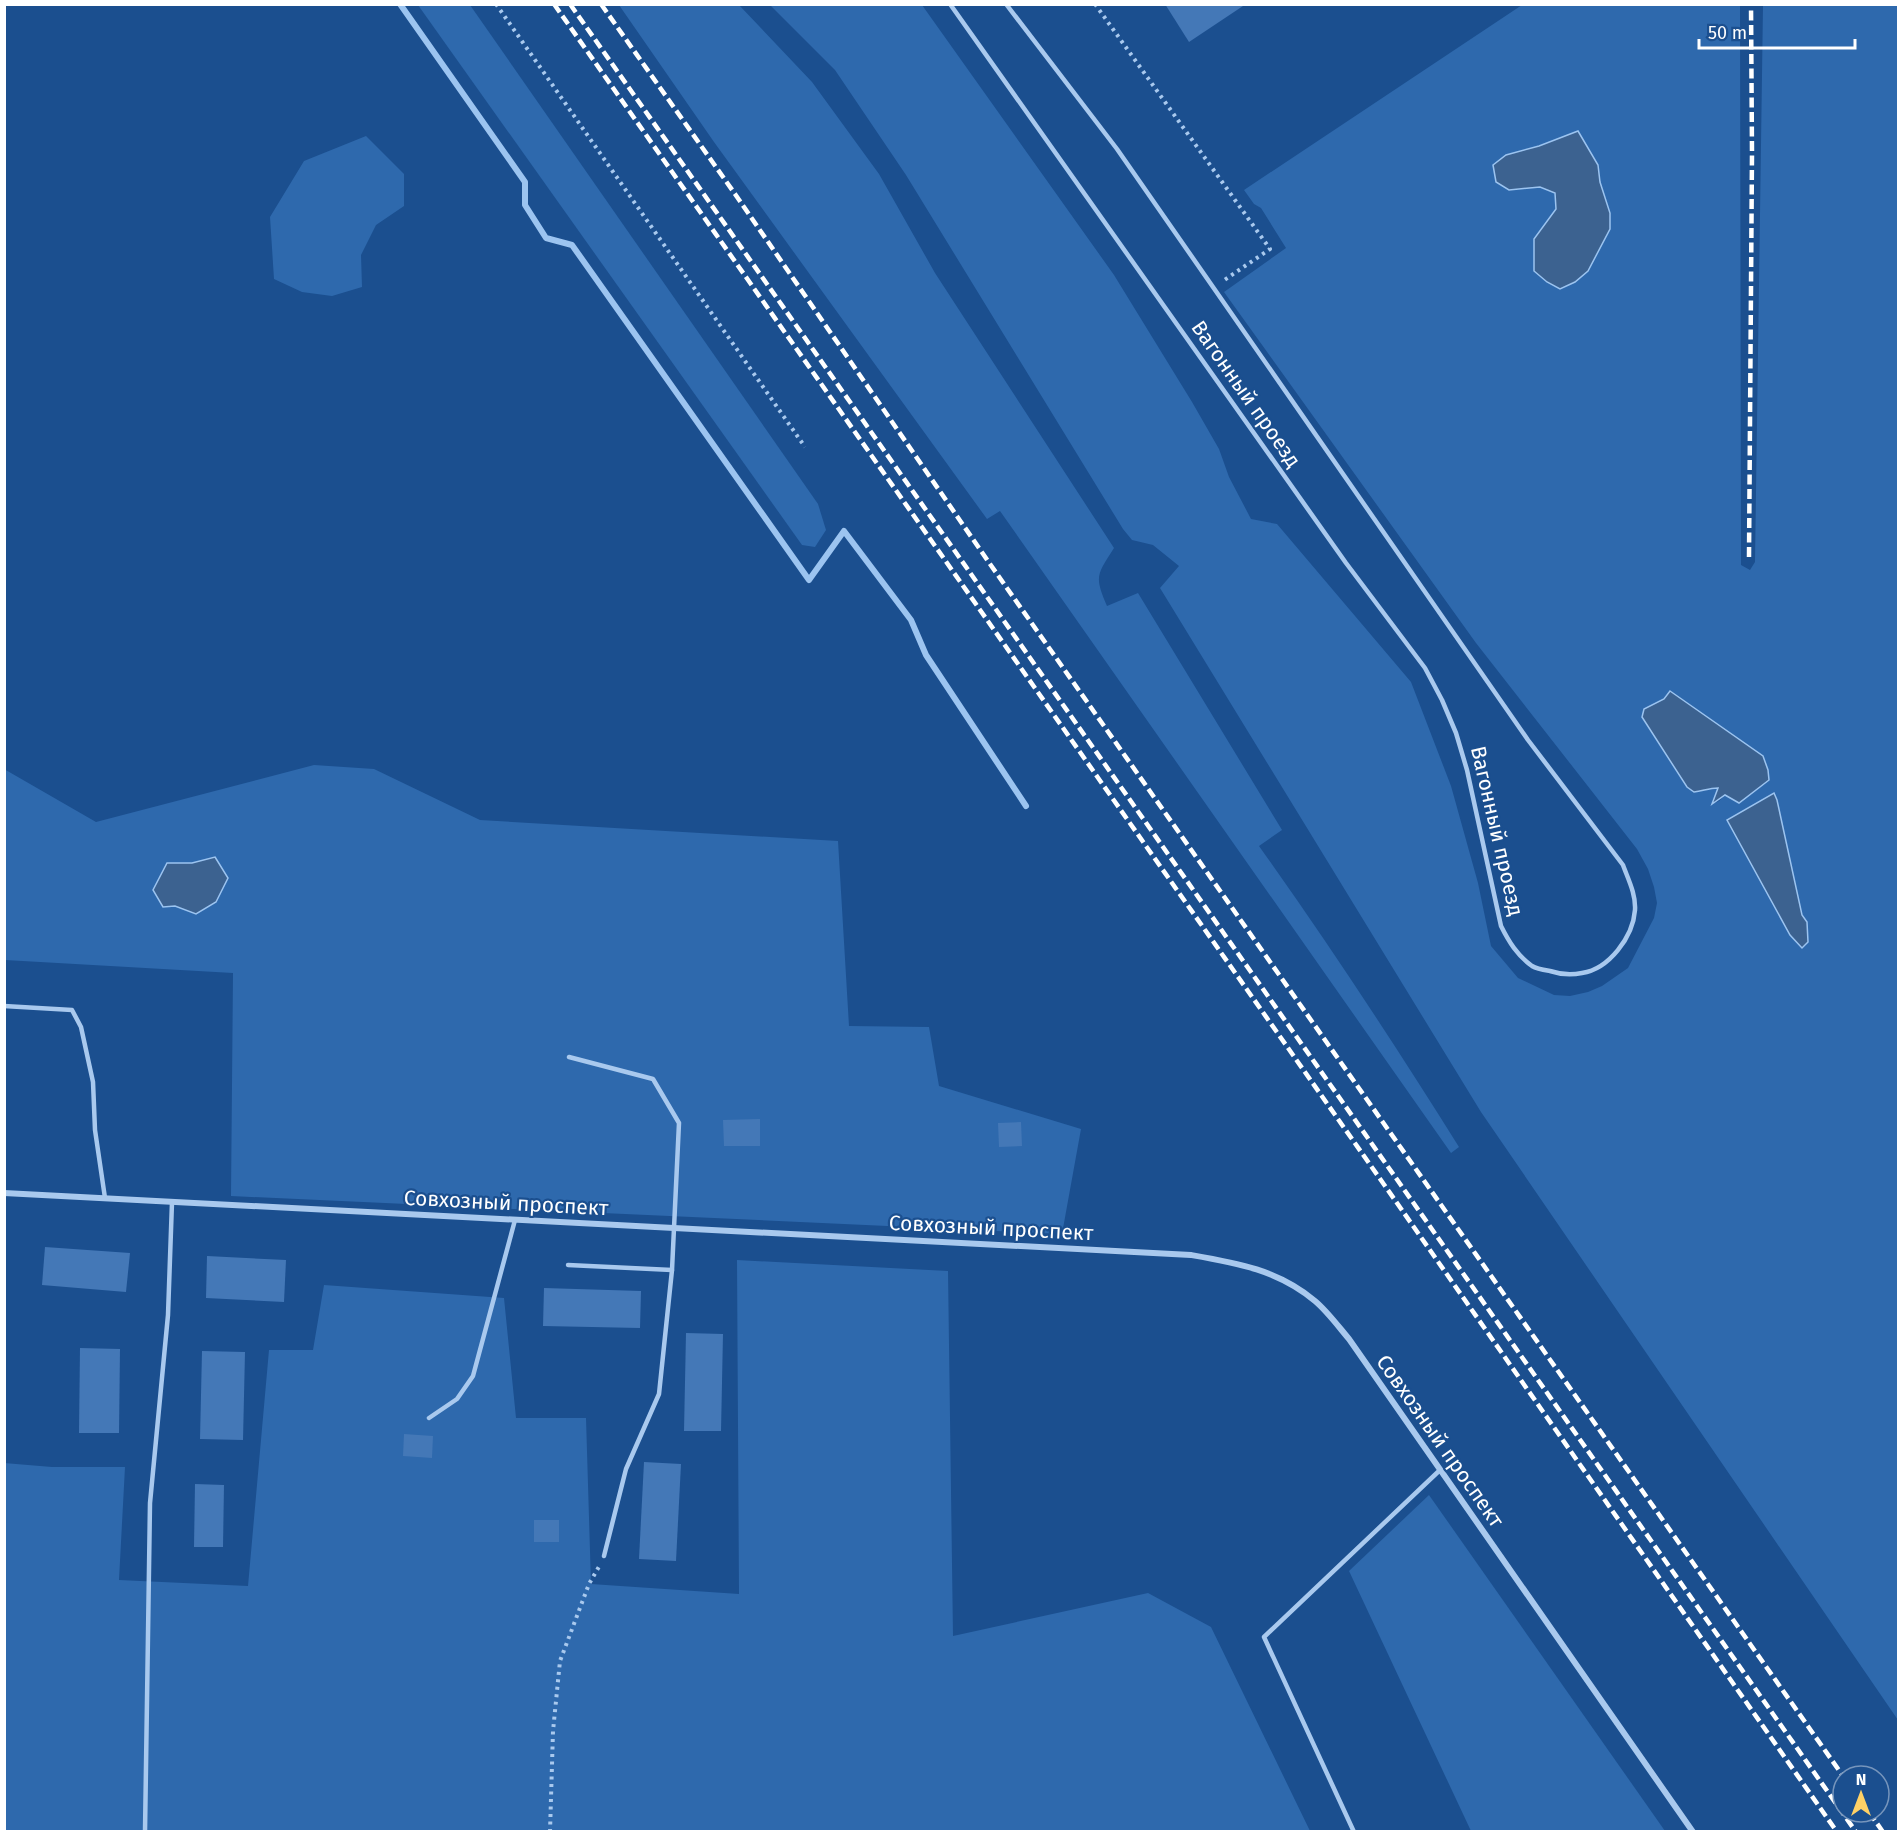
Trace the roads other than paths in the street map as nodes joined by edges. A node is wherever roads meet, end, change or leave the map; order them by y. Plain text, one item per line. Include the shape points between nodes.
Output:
1 (950, 4) edge
2 (1006, 4) edge
3 (4, 1006) edge
4 (569, 1057) dead end
5 (4, 1193) edge
6 (105, 1198) junction
7 (172, 1202) junction
8 (515, 1220) junction
9 (674, 1227) junction
10 (568, 1265) dead end
11 (672, 1270) junction
12 (429, 1418) dead end
13 (1440, 1470) junction
14 (604, 1556) road end
15 (145, 1832) edge
16 (1354, 1832) edge
17 (1693, 1832) edge

1 - 2 lane, Вагонный проезд via 1346,563 1425,668 1456,733 1501,926 1513,949 1534,967 1558,974 1582,974 1599,967 1629,933 1635,909 1623,865 1528,740 1117,148
3 - 6 lane via 72,1010 81,1027 93,1082
4 - 9 lane via 653,1079 679,1123
5 - 6 street, Совхозный проспект
6 - 7 street, Совхозный проспект
7 - 8 street, Совхозный проспект
7 - 15 lane via 168,1315 150,1503
8 - 9 street, Совхозный проспект
8 - 12 lane via 473,1376 457,1399
9 - 11 lane
9 - 13 street, Совхозный проспект via 1191,1255 1239,1263 1283,1278 1316,1302 1348,1339
10 - 11 lane
11 - 14 lane via 659,1394 626,1469
13 - 16 lane via 1264,1637
13 - 17 street, Совхозный проспект

